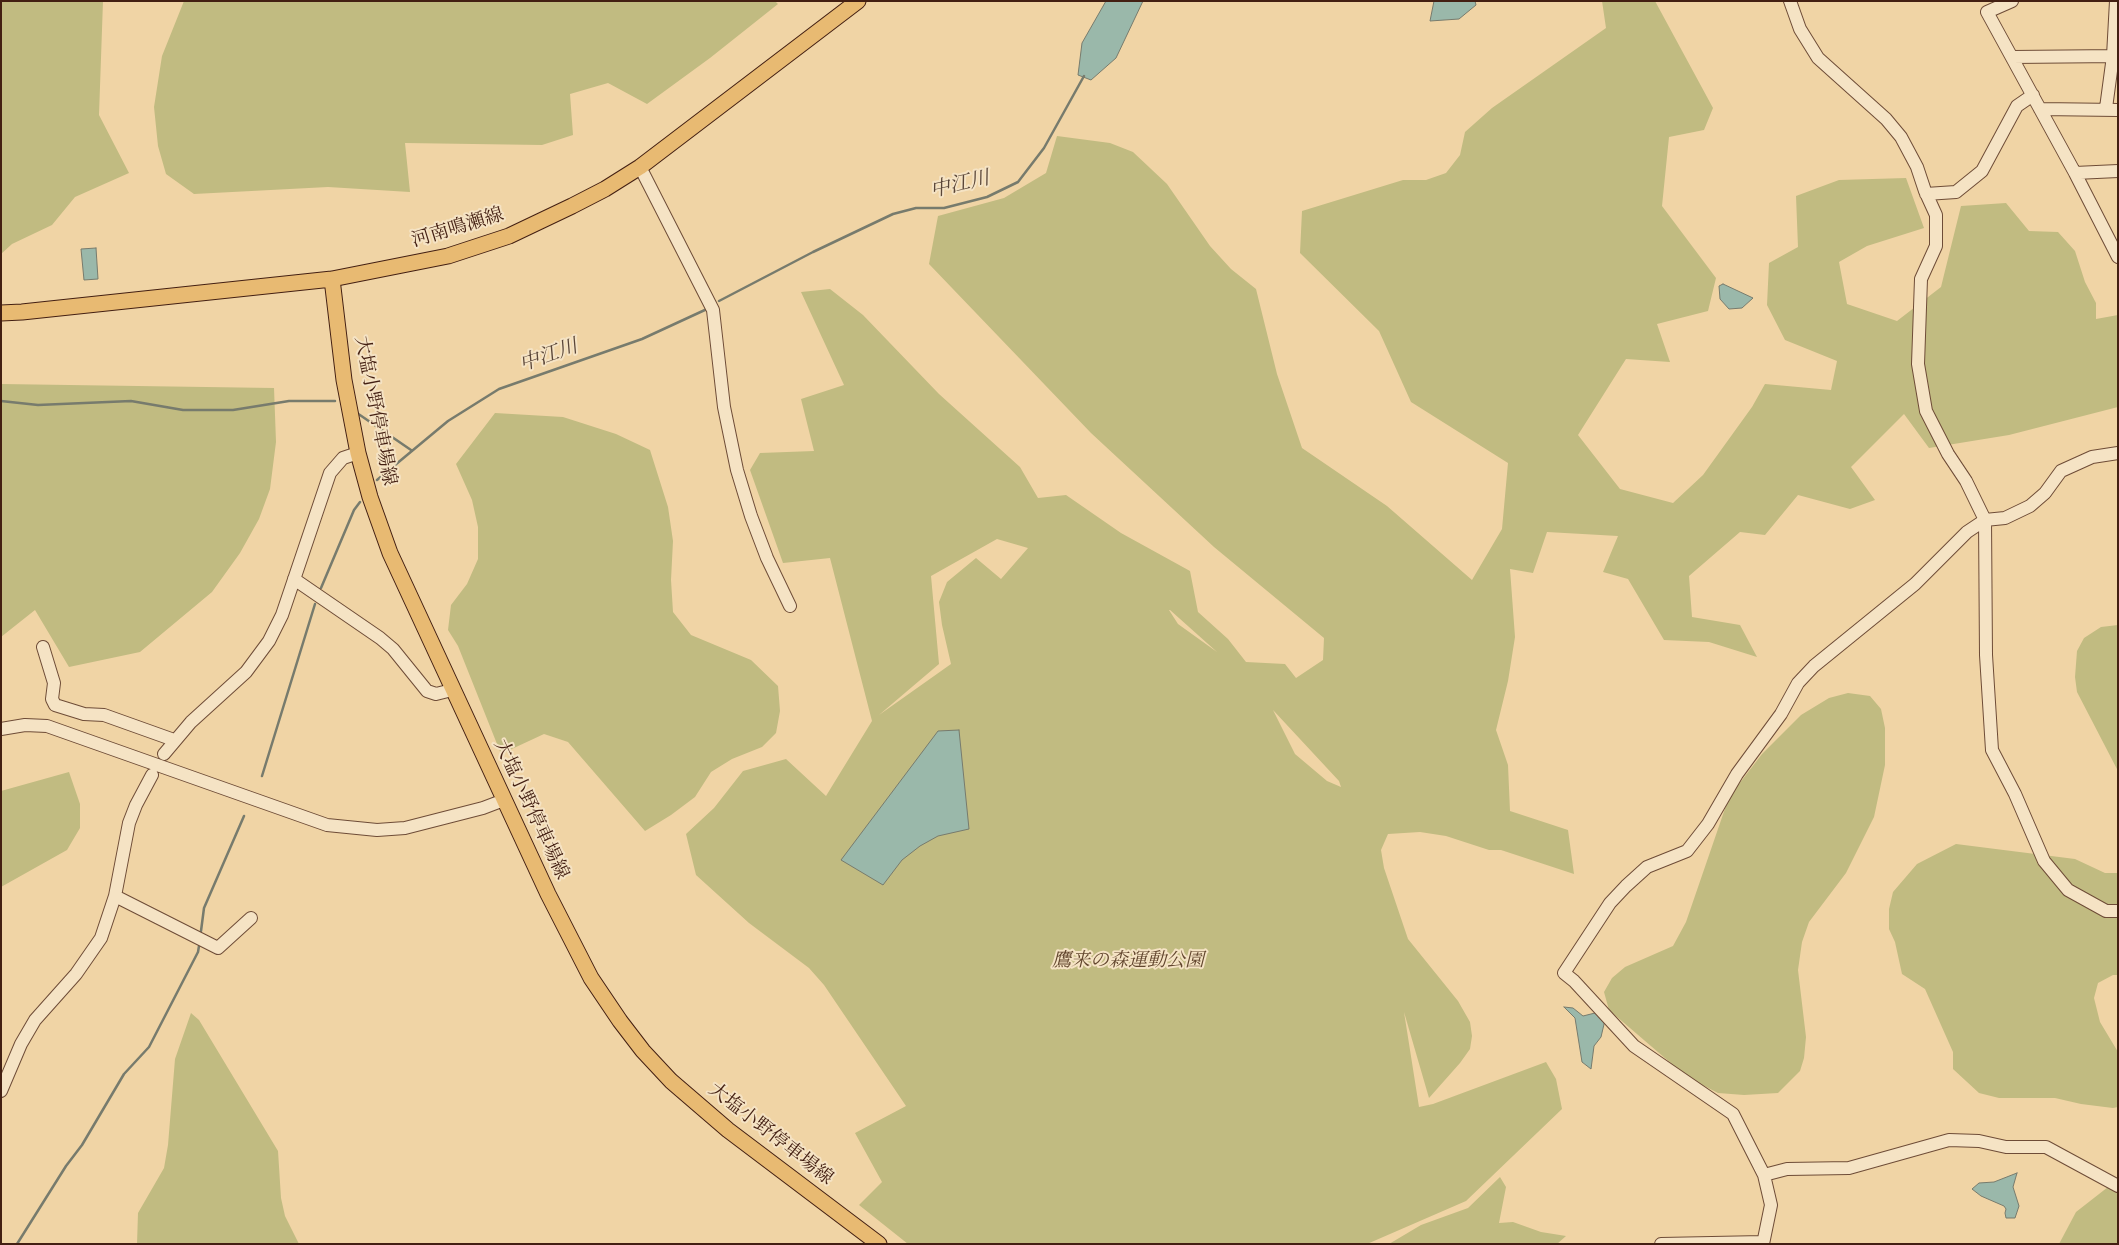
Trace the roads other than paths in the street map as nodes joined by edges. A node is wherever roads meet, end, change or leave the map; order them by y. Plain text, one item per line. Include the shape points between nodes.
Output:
1 (858, 1) edge
2 (1790, 1) edge
3 (2012, 1) edge
4 (2116, 1) edge
5 (2012, 56) junction
6 (2115, 56) edge
7 (2033, 95) junction
8 (2040, 109) junction
9 (2112, 109) edge
10 (640, 167) junction
11 (2118, 171) edge
12 (2075, 173) junction
13 (1926, 194) junction
14 (2113, 239) edge
15 (2118, 257) edge
16 (332, 279) junction
17 (1, 313) edge
18 (358, 453) junction
19 (2118, 453) edge
20 (1985, 520) junction
21 (294, 580) junction
22 (790, 606) dead end
23 (43, 647) dead end
24 (452, 690) junction
25 (1, 729) edge
26 (174, 740) junction
27 (164, 754) dead end
28 (152, 775) dead end
29 (504, 800) junction
30 (115, 896) junction
31 (2118, 911) edge
32 (251, 918) dead end
33 (1, 1091) edge
34 (1764, 1175) junction
35 (2118, 1186) edge
36 (1763, 1243) edge
37 (879, 1244) edge
38 (1661, 1244) edge

1 - 10 main road, 河南鳴瀬線
2 - 13 street via 1800,29 1818,58 1886,119 1901,137 1917,167
3 - 5 street via 1987,12
4 - 6 street
5 - 6 street
5 - 7 street
6 - 9 street
7 - 8 street
7 - 13 street via 2017,106 1982,170 1956,192
8 - 9 street
8 - 12 street
10 - 16 main road, 河南鳴瀬線 via 572,206 501,238 448,256
10 - 22 street via 713,310 724,406 737,470 766,558
11 - 12 street
12 - 14 street
13 - 20 street via 1936,215 1936,246 1922,279 1918,364 1926,411
14 - 15 street
16 - 17 main road, 河南鳴瀬線
16 - 18 main road, 大塩小野停車場線 via 344,380
18 - 21 street via 344,458 330,473
18 - 24 main road, 大塩小野停車場線 via 390,553
19 - 20 street via 2092,457 2061,471 2045,493 2030,506 2005,518
20 - 31 street via 1986,655 1992,750 2044,860 2068,890 2106,911
20 - 34 street via 1954,543 1915,584 1809,671 1687,851 1647,867 1626,886 1610,903 1564,973 1634,1046 1734,1114
21 - 24 street via 380,638 427,690 436,694
21 - 26 street via 282,615 259,657
23 - 26 street via 54,683 52,699 55,705 84,714 104,715
24 - 29 main road, 大塩小野停車場線
25 - 29 street via 47,726 327,825 377,830 405,828
26 - 27 street
28 - 30 street via 129,823
29 - 37 main road, 大塩小野停車場線 via 591,978 643,1051 671,1081 728,1130
30 - 32 street via 218,948
30 - 33 street via 101,938 81,968 35,1020
34 - 35 street via 1794,1169 1849,1168 1949,1140 2046,1148
34 - 36 street via 1771,1205
36 - 38 street

